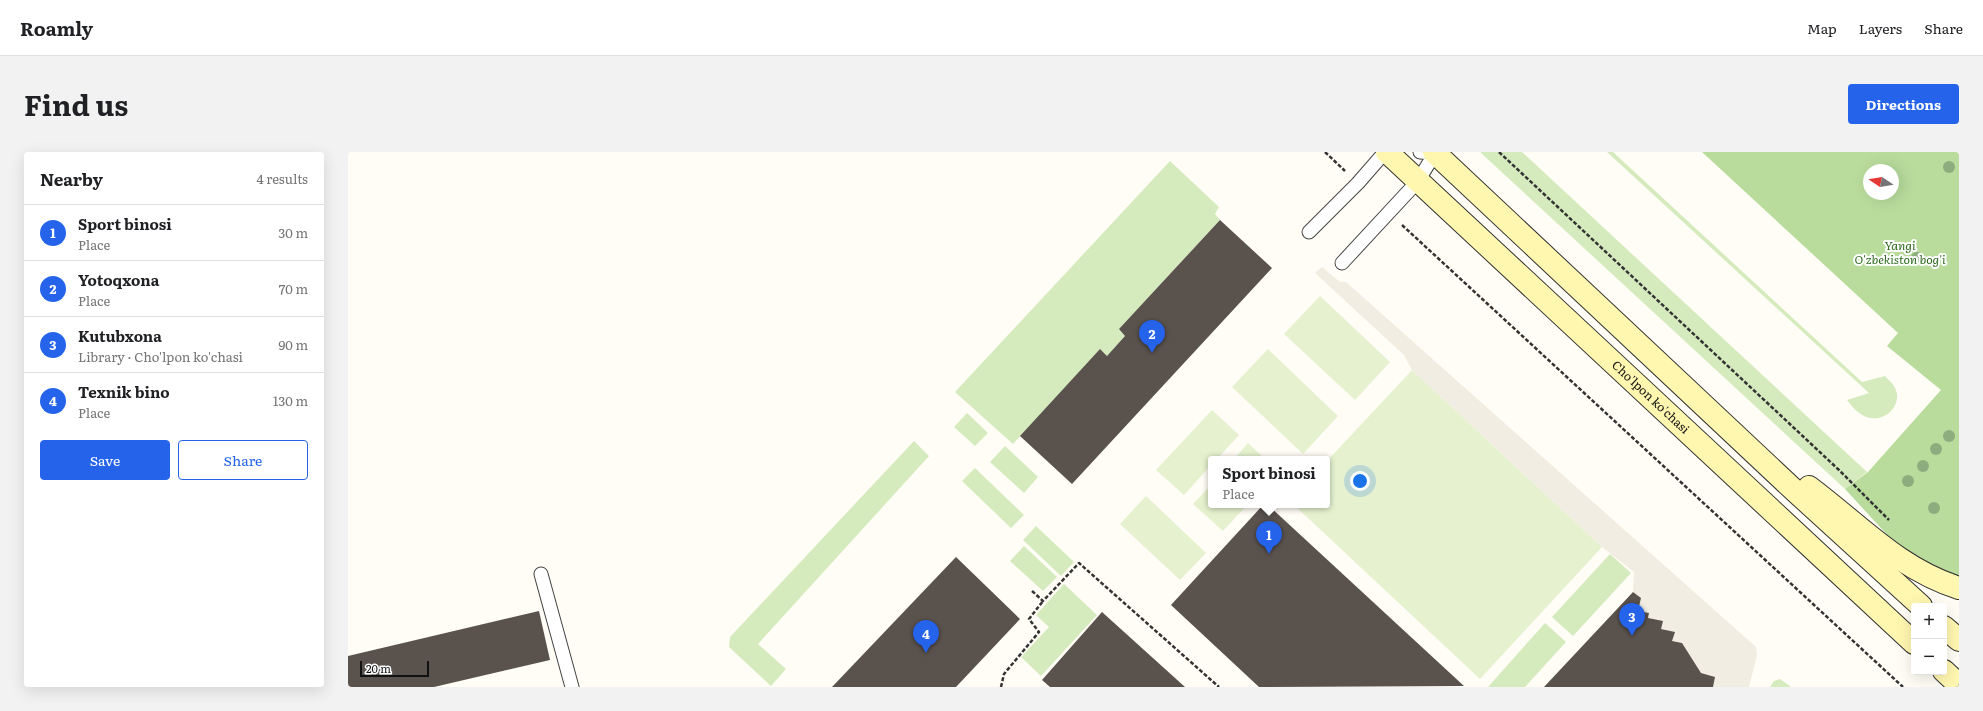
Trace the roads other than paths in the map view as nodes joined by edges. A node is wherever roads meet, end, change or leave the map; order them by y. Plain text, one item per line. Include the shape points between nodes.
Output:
1 (1386, 152) edge
2 (1420, 152) edge
3 (1434, 152) edge
4 (1418, 181) junction
5 (1309, 232) dead end
6 (1342, 263) dead end
7 (1708, 410) junction
8 (541, 574) dead end
9 (1959, 588) edge
10 (1918, 603) edge
11 (1947, 630) edge
12 (1911, 640) edge
13 (1959, 640) edge
14 (1947, 674) edge
15 (1959, 685) edge
16 (572, 687) edge

1 - 4 main road, Cho'lpon ko'chasi
1 - 5 lane
2 - 3 lane
3 - 4 lane
3 - 7 main road
4 - 6 lane
4 - 12 main road, Cho'lpon ko'chasi
7 - 9 main road via 1844,514 1900,561 1932,579
7 - 10 main road
8 - 16 lane
11 - 13 main road
14 - 15 main road

